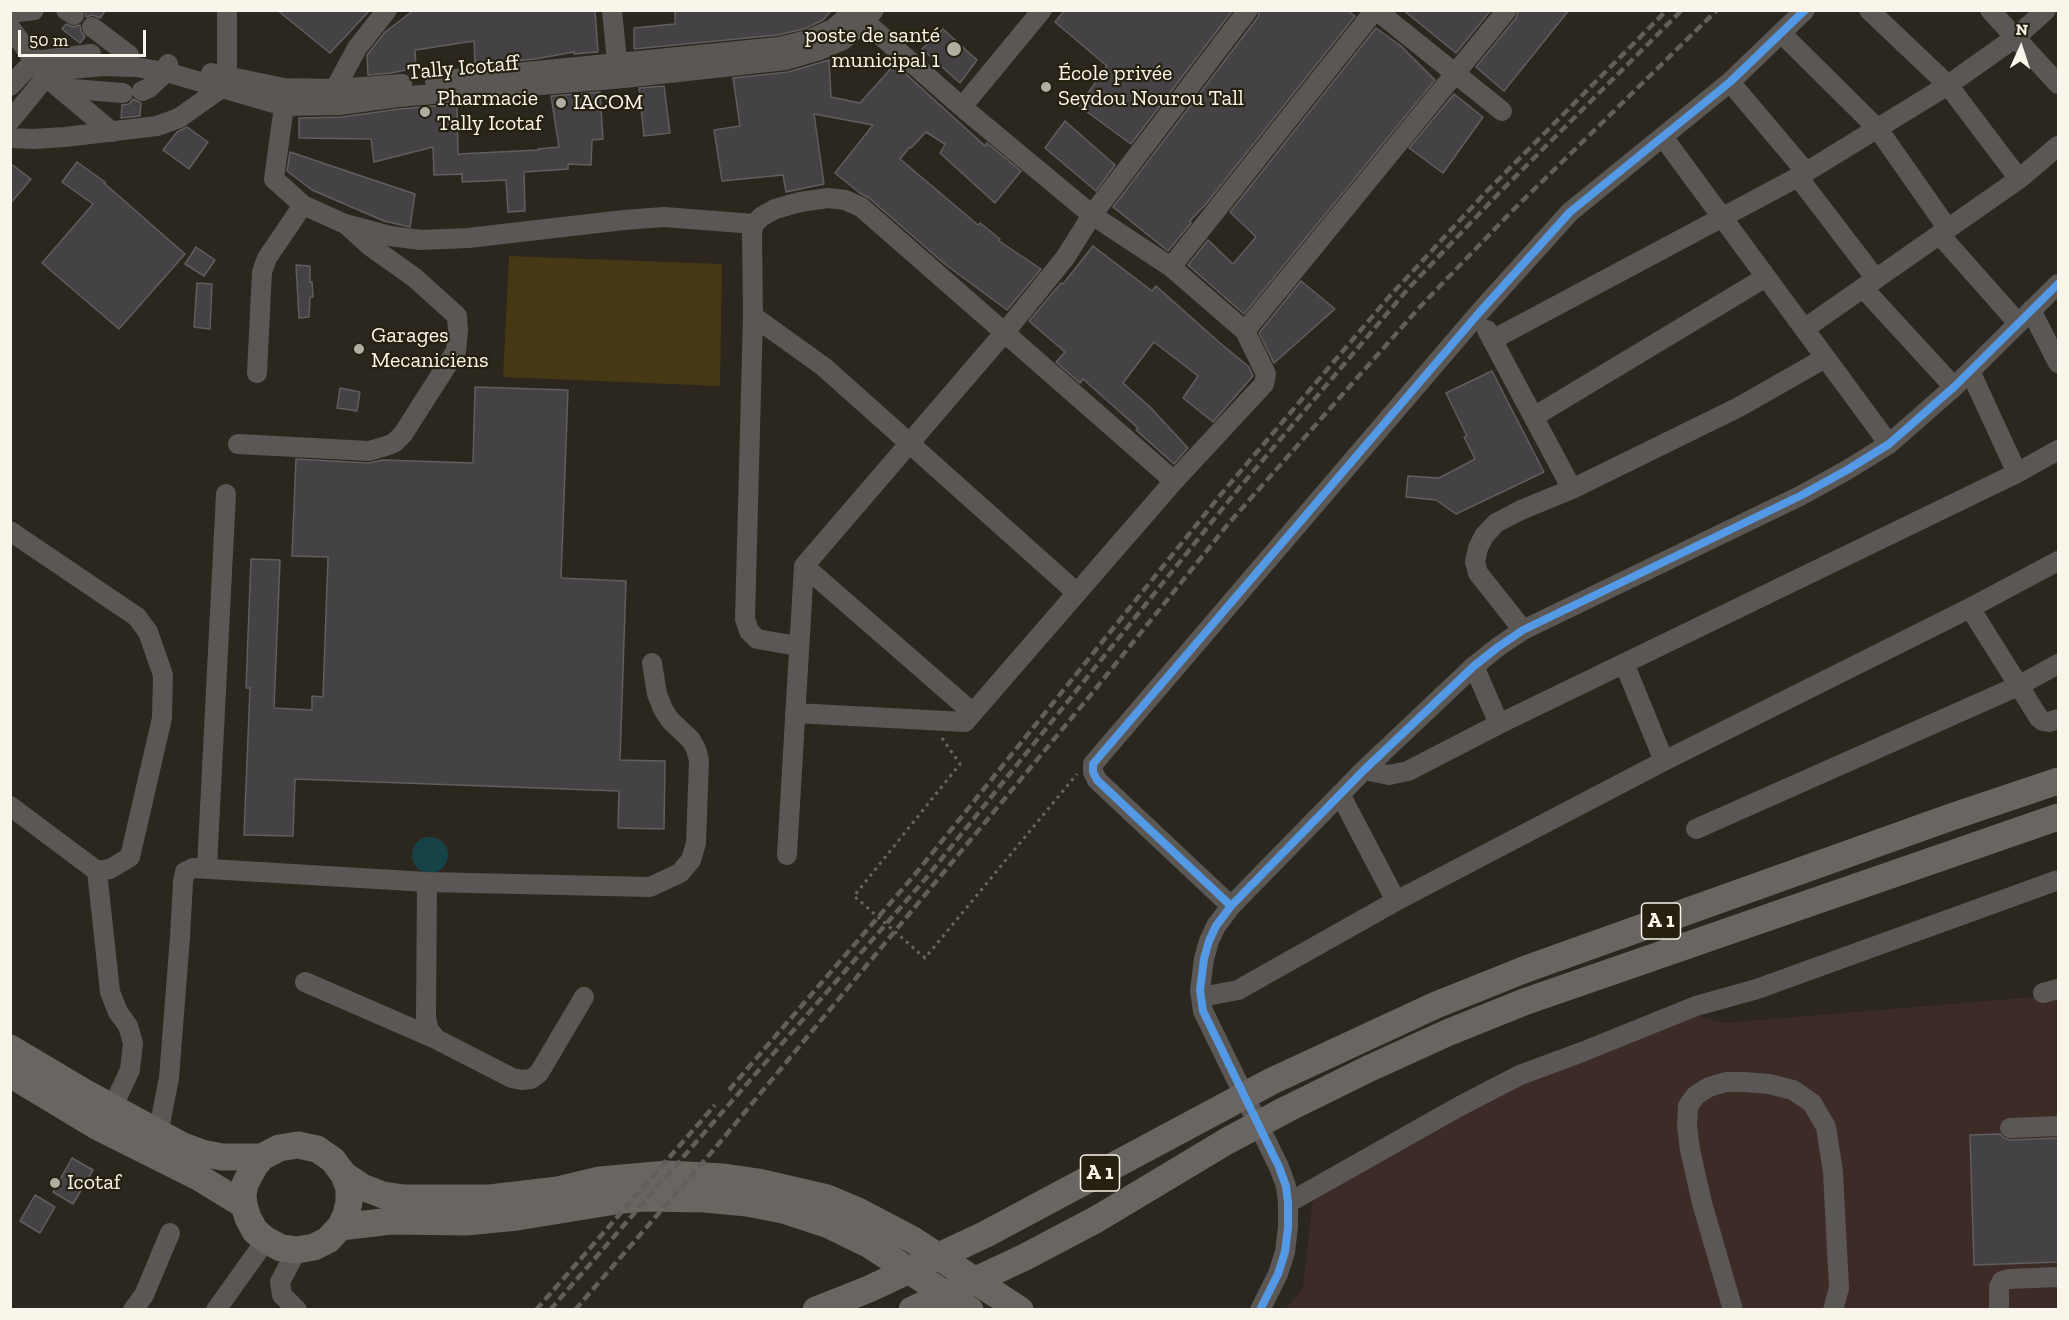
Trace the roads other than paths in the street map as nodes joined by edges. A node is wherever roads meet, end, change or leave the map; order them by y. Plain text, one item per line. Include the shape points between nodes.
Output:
1 (34, 10) edge
2 (227, 10) edge
3 (387, 10) edge
4 (612, 10) edge
5 (1042, 10) edge
6 (1248, 10) edge
7 (1376, 10) edge
8 (1507, 10) edge
9 (1805, 10) edge
10 (1869, 10) edge
11 (1990, 10) edge
12 (2046, 10) edge
13 (10, 13) edge
14 (862, 13) edge
15 (10, 27) edge
16 (92, 27) dead end
17 (1781, 33) junction
18 (2016, 37) junction
19 (129, 55) junction
20 (34, 61) junction
21 (617, 62) junction
22 (167, 67) junction
23 (1456, 73) junction
24 (1730, 82) junction
25 (53, 83) junction
26 (223, 83) junction
27 (2058, 84) edge
28 (1948, 85) junction
29 (10, 86) edge
30 (335, 89) junction
31 (284, 106) junction
32 (962, 107) junction
33 (1502, 111) dead end
34 (10, 121) edge
35 (1878, 129) junction
36 (112, 132) junction
37 (1663, 137) junction
38 (10, 138) edge
39 (2058, 146) edge
40 (1802, 175) junction
41 (2019, 179) junction
42 (303, 205) junction
43 (1092, 214) junction
44 (1722, 216) junction
45 (345, 224) junction
46 (754, 225) junction
47 (1944, 232) junction
48 (1171, 267) junction
49 (1766, 277) junction
50 (1869, 284) junction
51 (2058, 284) edge
52 (1478, 314) junction
53 (753, 316) junction
54 (2025, 316) junction
55 (1804, 329) junction
56 (1005, 332) junction
57 (1245, 332) junction
58 (1492, 340) junction
59 (2057, 356) edge
60 (1825, 358) junction
61 (1970, 371) junction
62 (257, 373) dead end
63 (1954, 387) junction
64 (1534, 416) junction
65 (237, 444) dead end
66 (909, 444) junction
67 (1889, 444) junction
68 (2058, 450) edge
69 (2018, 473) junction
70 (1174, 482) junction
71 (1572, 489) junction
72 (226, 494) dead end
73 (10, 531) edge
74 (2058, 561) edge
75 (804, 566) junction
76 (1077, 593) junction
77 (1970, 608) junction
78 (1523, 630) junction
79 (798, 646) junction
80 (652, 663) dead end
81 (1624, 663) junction
82 (2058, 664) edge
83 (1474, 666) junction
84 (2018, 686) junction
85 (795, 713) junction
86 (973, 713) junction
87 (2058, 719) edge
88 (1499, 724) junction
89 (1664, 761) junction
90 (1364, 770) junction
91 (2058, 781) edge
92 (1340, 794) junction
93 (10, 807) edge
94 (2058, 817) edge
95 (1696, 829) dead end
96 (787, 855) dead end
97 (207, 867) junction
98 (97, 871) junction
99 (2058, 880) edge
100 (427, 882) junction
101 (1396, 901) junction
102 (1231, 906) junction
103 (304, 982) dead end
104 (584, 997) dead end
105 (1201, 998) junction
106 (436, 1039) junction
107 (10, 1048) edge
108 (10, 1074) edge
109 (112, 1108) junction
110 (2058, 1126) edge
111 (2010, 1128) dead end
112 (158, 1134) junction
113 (262, 1157) junction
114 (344, 1175) junction
115 (1288, 1203) junction
116 (244, 1205) junction
117 (340, 1227) junction
118 (170, 1233) dead end
119 (266, 1240) junction
120 (297, 1250) junction
121 (2058, 1278) edge
122 (133, 1310) edge
123 (216, 1310) edge
124 (297, 1310) edge
125 (816, 1310) edge
126 (912, 1310) edge
127 (970, 1310) edge
128 (1020, 1310) edge
129 (1260, 1310) edge
130 (1733, 1310) edge
131 (1833, 1310) edge
132 (1999, 1310) edge

1 - 13 street
2 - 26 street
3 - 30 street via 357,48
4 - 21 street
5 - 32 street
6 - 43 street
7 - 23 street
7 - 48 street
8 - 23 street
9 - 17 street
10 - 28 street
11 - 18 street
12 - 18 street
14 - 21 street, Tally Icotaff via 808,40 778,48
14 - 31 street, Tally Icotaff via 843,40 786,60 340,105
14 - 32 street
15 - 20 street
16 - 19 street
17 - 24 street
17 - 35 street
18 - 27 street
18 - 28 street
19 - 20 street, Tally Icotaff via 95,54
19 - 22 street, Tally Icotaff
20 - 25 street
20 - 29 street
21 - 30 street, Tally Icotaff
22 - 25 street, Tally Icotaff via 71,69
22 - 25 street via 149,88 132,92
22 - 26 street, Tally Icotaff
23 - 33 street
23 - 57 street
24 - 37 street
24 - 40 street
25 - 34 street
25 - 36 street
26 - 30 street, Tally Icotaff
26 - 31 street, Tally Icotaff
26 - 36 street via 179,118 157,126
28 - 35 street
28 - 41 street
31 - 42 street via 274,179
32 - 43 street
35 - 40 street
35 - 47 street
36 - 38 street
37 - 44 street
37 - 52 street via 1570,212
39 - 41 street
40 - 44 street
40 - 50 street
41 - 47 street
42 - 45 street
42 - 62 street via 267,258 262,272
43 - 48 street
43 - 56 street via 1065,258
44 - 49 street
44 - 58 street
45 - 46 street via 421,240 664,217
45 - 65 street via 457,316 456,351 394,443 369,451
46 - 53 street
46 - 56 street via 775,209 800,202 845,200 873,216
47 - 50 street
47 - 54 street
48 - 57 street
49 - 55 street
49 - 64 street
50 - 55 street
50 - 63 street
51 - 54 street
52 - 58 street
52 - 102 street via 1093,764 1097,780
53 - 66 street via 824,367
53 - 79 street via 745,619 757,639
54 - 59 street
54 - 61 street
55 - 60 street
56 - 66 street
56 - 70 street
57 - 70 street via 1266,374 1264,384
58 - 64 street
60 - 67 street
60 - 71 street via 1739,407
61 - 63 street
61 - 69 street
63 - 67 street
64 - 71 street
66 - 75 street
66 - 76 street
67 - 78 street via 1802,495
68 - 69 street
69 - 81 street
70 - 76 street
71 - 78 street via 1496,524 1478,548 1478,573
72 - 97 street
73 - 98 street via 137,617 148,632 163,675 162,718 130,857 110,869
74 - 77 street
75 - 79 street
75 - 86 street
76 - 86 street
77 - 84 street
77 - 89 street
78 - 83 street
79 - 85 street
80 - 100 street via 663,709 691,740 699,760 696,843 691,860 680,873 650,887
81 - 88 street
81 - 89 street
82 - 84 street
83 - 88 street
83 - 90 street
84 - 87 street via 2039,718 2049,722
84 - 95 street
85 - 86 street via 965,722
85 - 96 street
88 - 90 street via 1408,771 1389,775
89 - 101 street
90 - 92 street
91 - 125 highway, A 1 via 1526,969 1436,1005 1272,1081 986,1234
92 - 101 street
92 - 102 street
93 - 98 street
94 - 126 highway, A 1 via 1524,1002 1417,1046 1227,1141 1025,1257
97 - 100 street
97 - 112 street via 185,872 183,882 169,1078
98 - 109 street via 110,992 133,1043 130,1070
99 - 115 street via 1757,989 1696,1006 1520,1075
100 - 106 street via 426,1019
101 - 105 street via 1238,990
102 - 105 street via 1209,941
103 - 106 street
104 - 106 street via 539,1073 531,1079 512,1078
105 - 115 street via 1203,1011 1278,1167
107 - 109 highway
108 - 116 highway via 98,1127 200,1178
109 - 112 highway
110 - 111 street
112 - 113 highway via 202,1153
113 - 114 highway via 279,1148 298,1145 317,1149 333,1160
113 - 116 highway via 245,1184
114 - 117 highway via 349,1202
114 - 128 highway via 383,1195 433,1199 490,1198 600,1180 667,1174 758,1182 858,1210 913,1240
115 - 129 street via 1285,1252
116 - 119 highway via 255,1231
117 - 120 highway via 314,1247
117 - 127 highway via 391,1221 517,1218 622,1200 669,1198 747,1203 829,1225 868,1244
118 - 122 street via 144,1295
119 - 120 highway via 281,1248
119 - 123 street
120 - 124 street via 279,1282 282,1295
121 - 132 street via 2002,1281
130 - 131 street via 1702,1203 1687,1116 1696,1095 1726,1082 1793,1090 1812,1102 1826,1127 1833,1172 1839,1288

